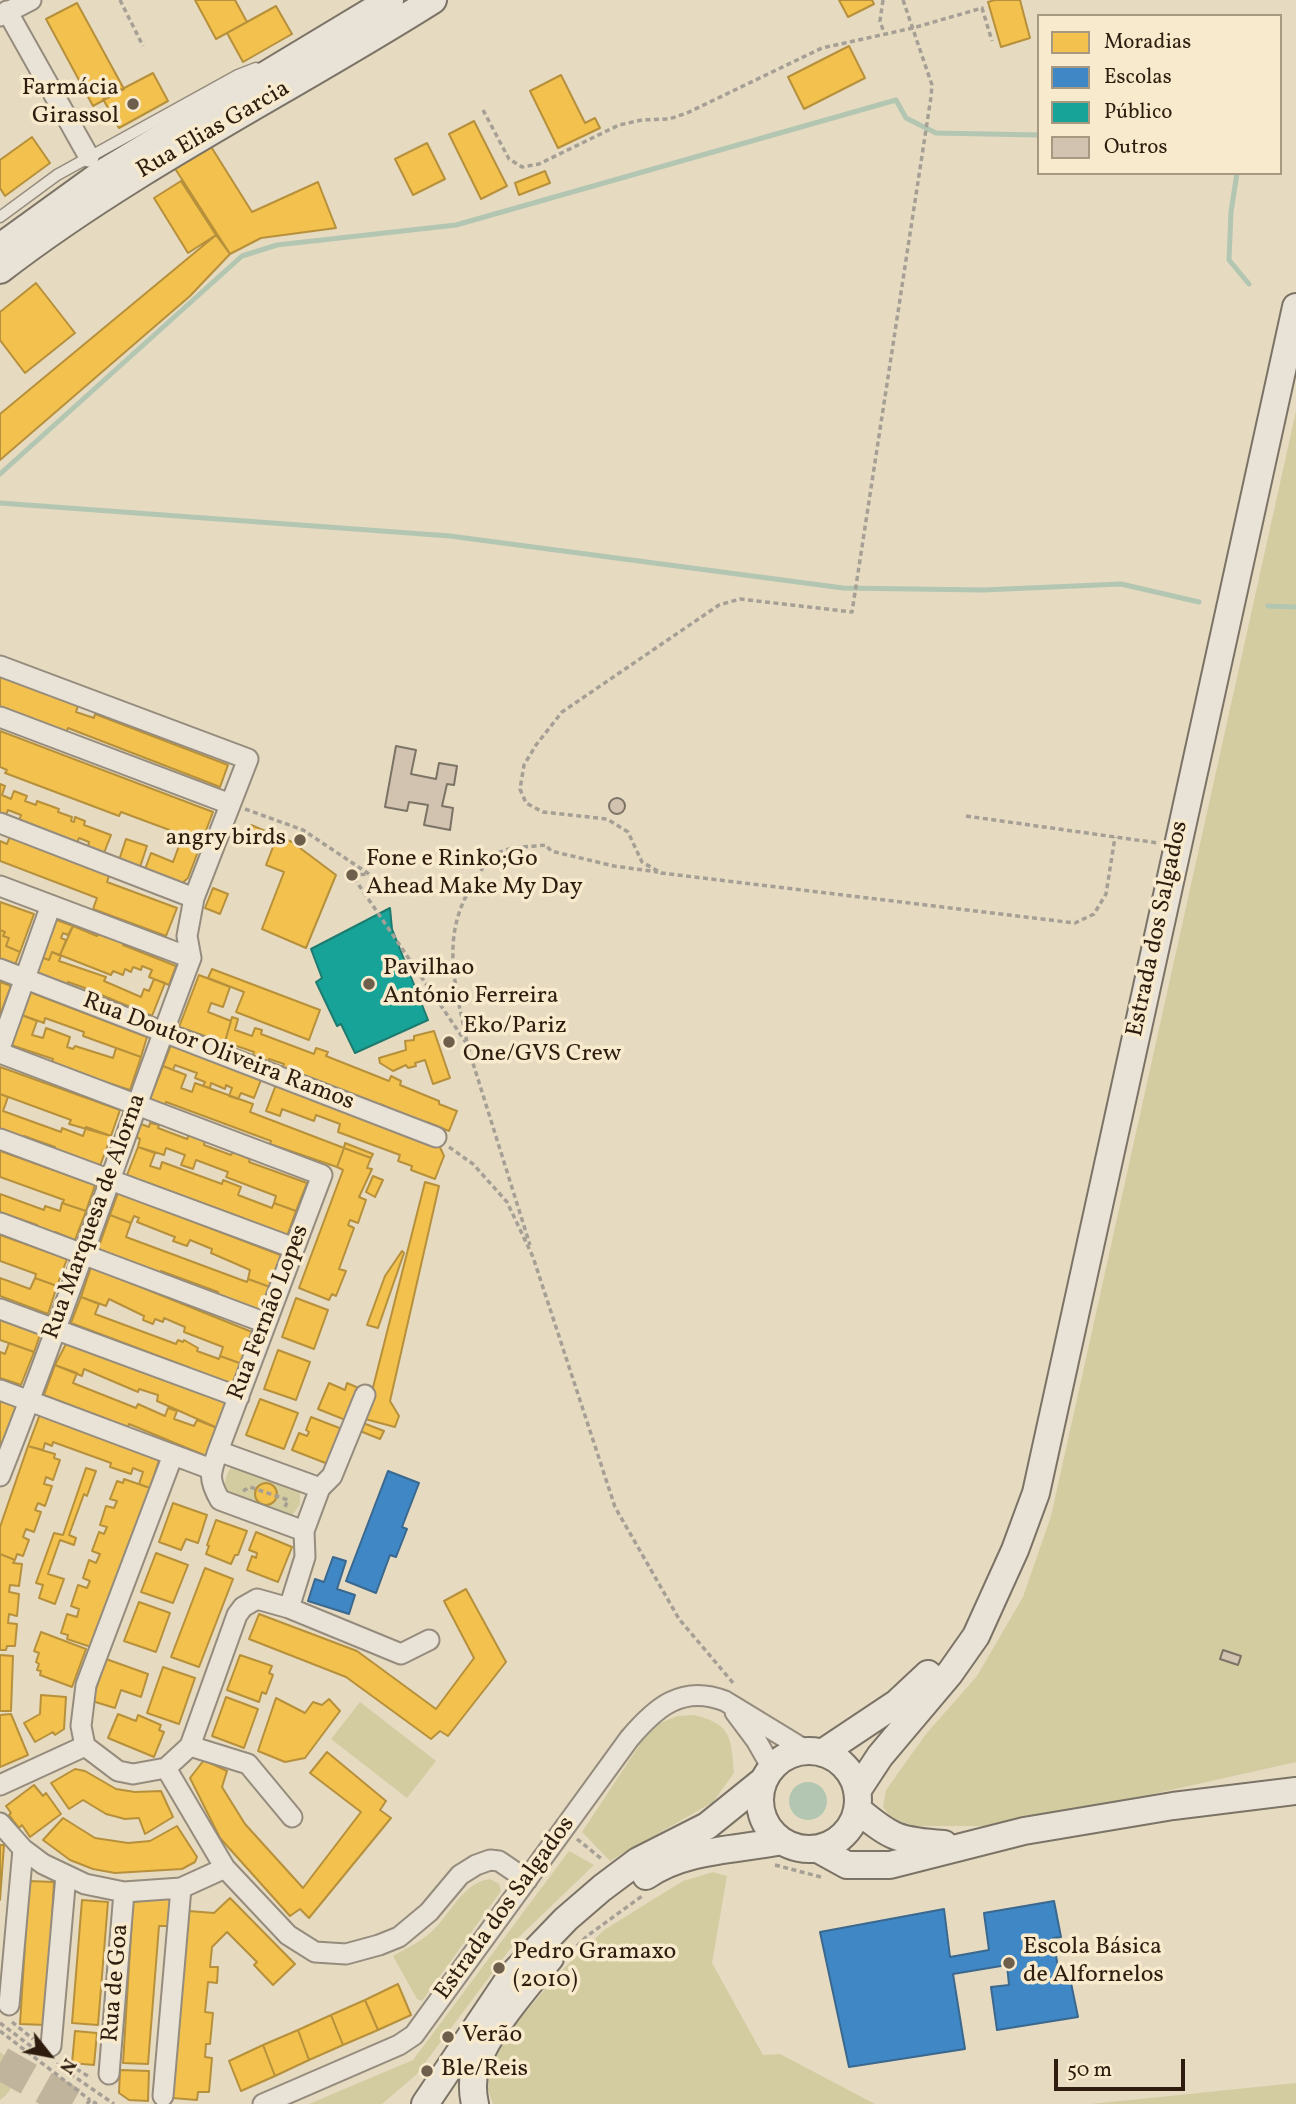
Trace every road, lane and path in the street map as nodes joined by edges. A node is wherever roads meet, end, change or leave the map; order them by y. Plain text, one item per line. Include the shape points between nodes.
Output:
1 (31, 0) edge
2 (120, 0) edge
3 (390, 0) edge
4 (433, 0) edge
5 (883, 0) edge
6 (904, 0) edge
7 (4, 14) edge
8 (912, 28) junction
9 (884, 33) junction
10 (325, 40) junction
11 (992, 41) dead end
12 (143, 46) dead end
13 (483, 110) dead end
14 (89, 157) junction
15 (0, 217) edge
16 (0, 247) edge
17 (0, 270) edge
18 (1296, 307) edge
19 (0, 666) edge
20 (0, 717) edge
21 (230, 804) junction
22 (967, 816) dead end
23 (0, 823) edge
24 (1115, 837) junction
25 (1177, 845) junction
26 (661, 873) junction
27 (0, 887) edge
28 (194, 898) junction
29 (51, 905) junction
30 (191, 958) junction
31 (0, 968) edge
32 (25, 977) junction
33 (164, 1032) junction
34 (467, 1044) junction
35 (0, 1050) edge
36 (136, 1106) junction
37 (436, 1137) joint
38 (0, 1139) edge
39 (108, 1180) junction
40 (0, 1223) edge
41 (294, 1248) junction
42 (83, 1254) junction
43 (533, 1257) junction
44 (0, 1309) edge
45 (266, 1323) junction
46 (55, 1329) junction
47 (0, 1390) edge
48 (365, 1395) dead end
49 (239, 1397) junction
50 (30, 1401) junction
51 (173, 1455) junction
52 (213, 1467) junction
53 (0, 1476) edge
54 (320, 1488) junction
55 (240, 1492) dead end
56 (312, 1509) junction
57 (304, 1531) junction
58 (1015, 1550) junction
59 (289, 1608) junction
60 (429, 1640) dead end
61 (731, 1695) junction
62 (85, 1746) junction
63 (190, 1746) junction
64 (815, 1752) junction
65 (166, 1768) junction
66 (768, 1774) junction
67 (0, 1785) edge
68 (1296, 1791) edge
69 (857, 1800) junction
70 (292, 1817) dead end
71 (0, 1823) edge
72 (564, 1829) junction
73 (963, 1846) junction
74 (23, 1849) junction
75 (818, 1849) junction
76 (774, 1852) junction
77 (225, 1868) junction
78 (621, 1874) junction
79 (66, 1875) junction
80 (828, 1879) dead end
81 (527, 1880) junction
82 (181, 1888) junction
83 (124, 1892) junction
84 (647, 1893) dead end
85 (568, 1955) dead end
86 (9, 2005) dead end
87 (0, 2031) edge
88 (51, 2046) dead end
89 (109, 2074) dead end
90 (91, 2089) dead end
91 (163, 2096) dead end
92 (88, 2102) edge
93 (97, 2104) edge
94 (114, 2104) edge
95 (262, 2104) edge
96 (425, 2104) edge
97 (475, 2104) edge

1 - 7 street
2 - 12 path
3 - 10 main road, Rua Elias Garcia
4 - 17 main road, Rua Elias Garcia via 109,192
5 - 9 path via 880,21
6 - 8 path
7 - 14 street
8 - 9 path
8 - 11 path via 982,8
8 - 26 path via 932,85 931,97 852,612 740,599 719,605 562,712 524,765 520,789 526,803 543,812 607,819 628,832 642,862
9 - 13 path via 822,48 687,113 619,125 539,164 522,167 509,159
10 - 14 lane via 238,75
10 - 16 main road, Rua Elias Garcia via 100,174
14 - 15 lane
18 - 25 main road, Estrada dos Salgados
19 - 21 street via 248,759
20 - 21 street
21 - 28 street
21 - 34 path via 303,830 369,874 352,874
22 - 24 path
23 - 28 street
24 - 25 path
24 - 26 path via 1105,894 1094,914 1075,923
25 - 58 main road, Estrada dos Salgados via 1035,1493
26 - 34 path via 551,851 546,845 492,856 464,898 453,932 453,973
27 - 29 street
28 - 30 street via 187,936
29 - 30 street
29 - 32 street
30 - 33 street, Rua Marquesa de Alorna
31 - 32 street, Rua Doutor Oliveira Ramos
32 - 33 street, Rua Doutor Oliveira Ramos
32 - 35 street
33 - 36 street, Rua Marquesa de Alorna
33 - 37 street, Rua Doutor Oliveira Ramos
34 - 43 path
35 - 36 street
36 - 39 street, Rua Marquesa de Alorna
36 - 41 street, Rua Fernão Lopes via 322,1175
37 - 43 path via 473,1164 507,1202
38 - 39 street
39 - 41 street
39 - 42 street, Rua Marquesa de Alorna
40 - 42 street
41 - 45 street, Rua Fernão Lopes
42 - 45 street
42 - 46 street, Rua Marquesa de Alorna
43 - 61 path via 615,1507
44 - 46 street
45 - 49 street, Rua Fernão Lopes
46 - 49 street
46 - 50 street, Rua Marquesa de Alorna
47 - 50 street
48 - 54 street via 332,1476
49 - 52 street, Rua Fernão Lopes
50 - 51 street
50 - 53 street, Rua Marquesa de Alorna
51 - 52 street
51 - 62 street via 86,1685 81,1726
52 - 54 street
52 - 57 street via 220,1500
54 - 56 street
55 - 56 path via 250,1487 288,1500 283,1512 287,1513 297,1503
56 - 57 street
57 - 59 street via 305,1557
58 - 64 main road, Estrada dos Salgados via 971,1620 916,1687
58 - 69 main road, Estrada dos Salgados via 976,1636 887,1747
59 - 60 street via 401,1654
59 - 63 street via 257,1599 237,1615
61 - 64 street
61 - 66 street
61 - 72 street, Estrada dos Salgados via 687,1696 666,1703 649,1716
62 - 65 street via 118,1771 133,1774
62 - 67 street
63 - 65 street
63 - 70 street via 248,1764
64 - 66 main road via 782,1759
64 - 69 main road via 845,1767 853,1778
65 - 77 street
66 - 76 main road via 760,1807
66 - 78 main road via 707,1826
68 - 73 main road via 1024,1831
69 - 73 main road via 882,1830 898,1839
69 - 75 main road via 844,1835
71 - 74 street
72 - 78 path
72 - 81 street, Estrada dos Salgados
73 - 75 main road via 881,1865 847,1865
74 - 79 street
74 - 86 street
75 - 76 main road via 793,1847
76 - 80 path
76 - 97 main road via 688,1857 657,1868 586,1923 520,1994 483,2050 474,2076
77 - 81 street via 288,1936 315,1952 330,1954 346,1954 399,1937 429,1912 460,1875 476,1865 499,1861
77 - 82 street
78 - 96 main road via 566,1919 511,1976
79 - 83 street
79 - 88 street
81 - 95 street, Estrada dos Salgados via 414,2035
82 - 83 street
82 - 91 street
83 - 89 street, Rua de Goa
84 - 85 path
87 - 92 path
90 - 94 path
92 - 93 path

